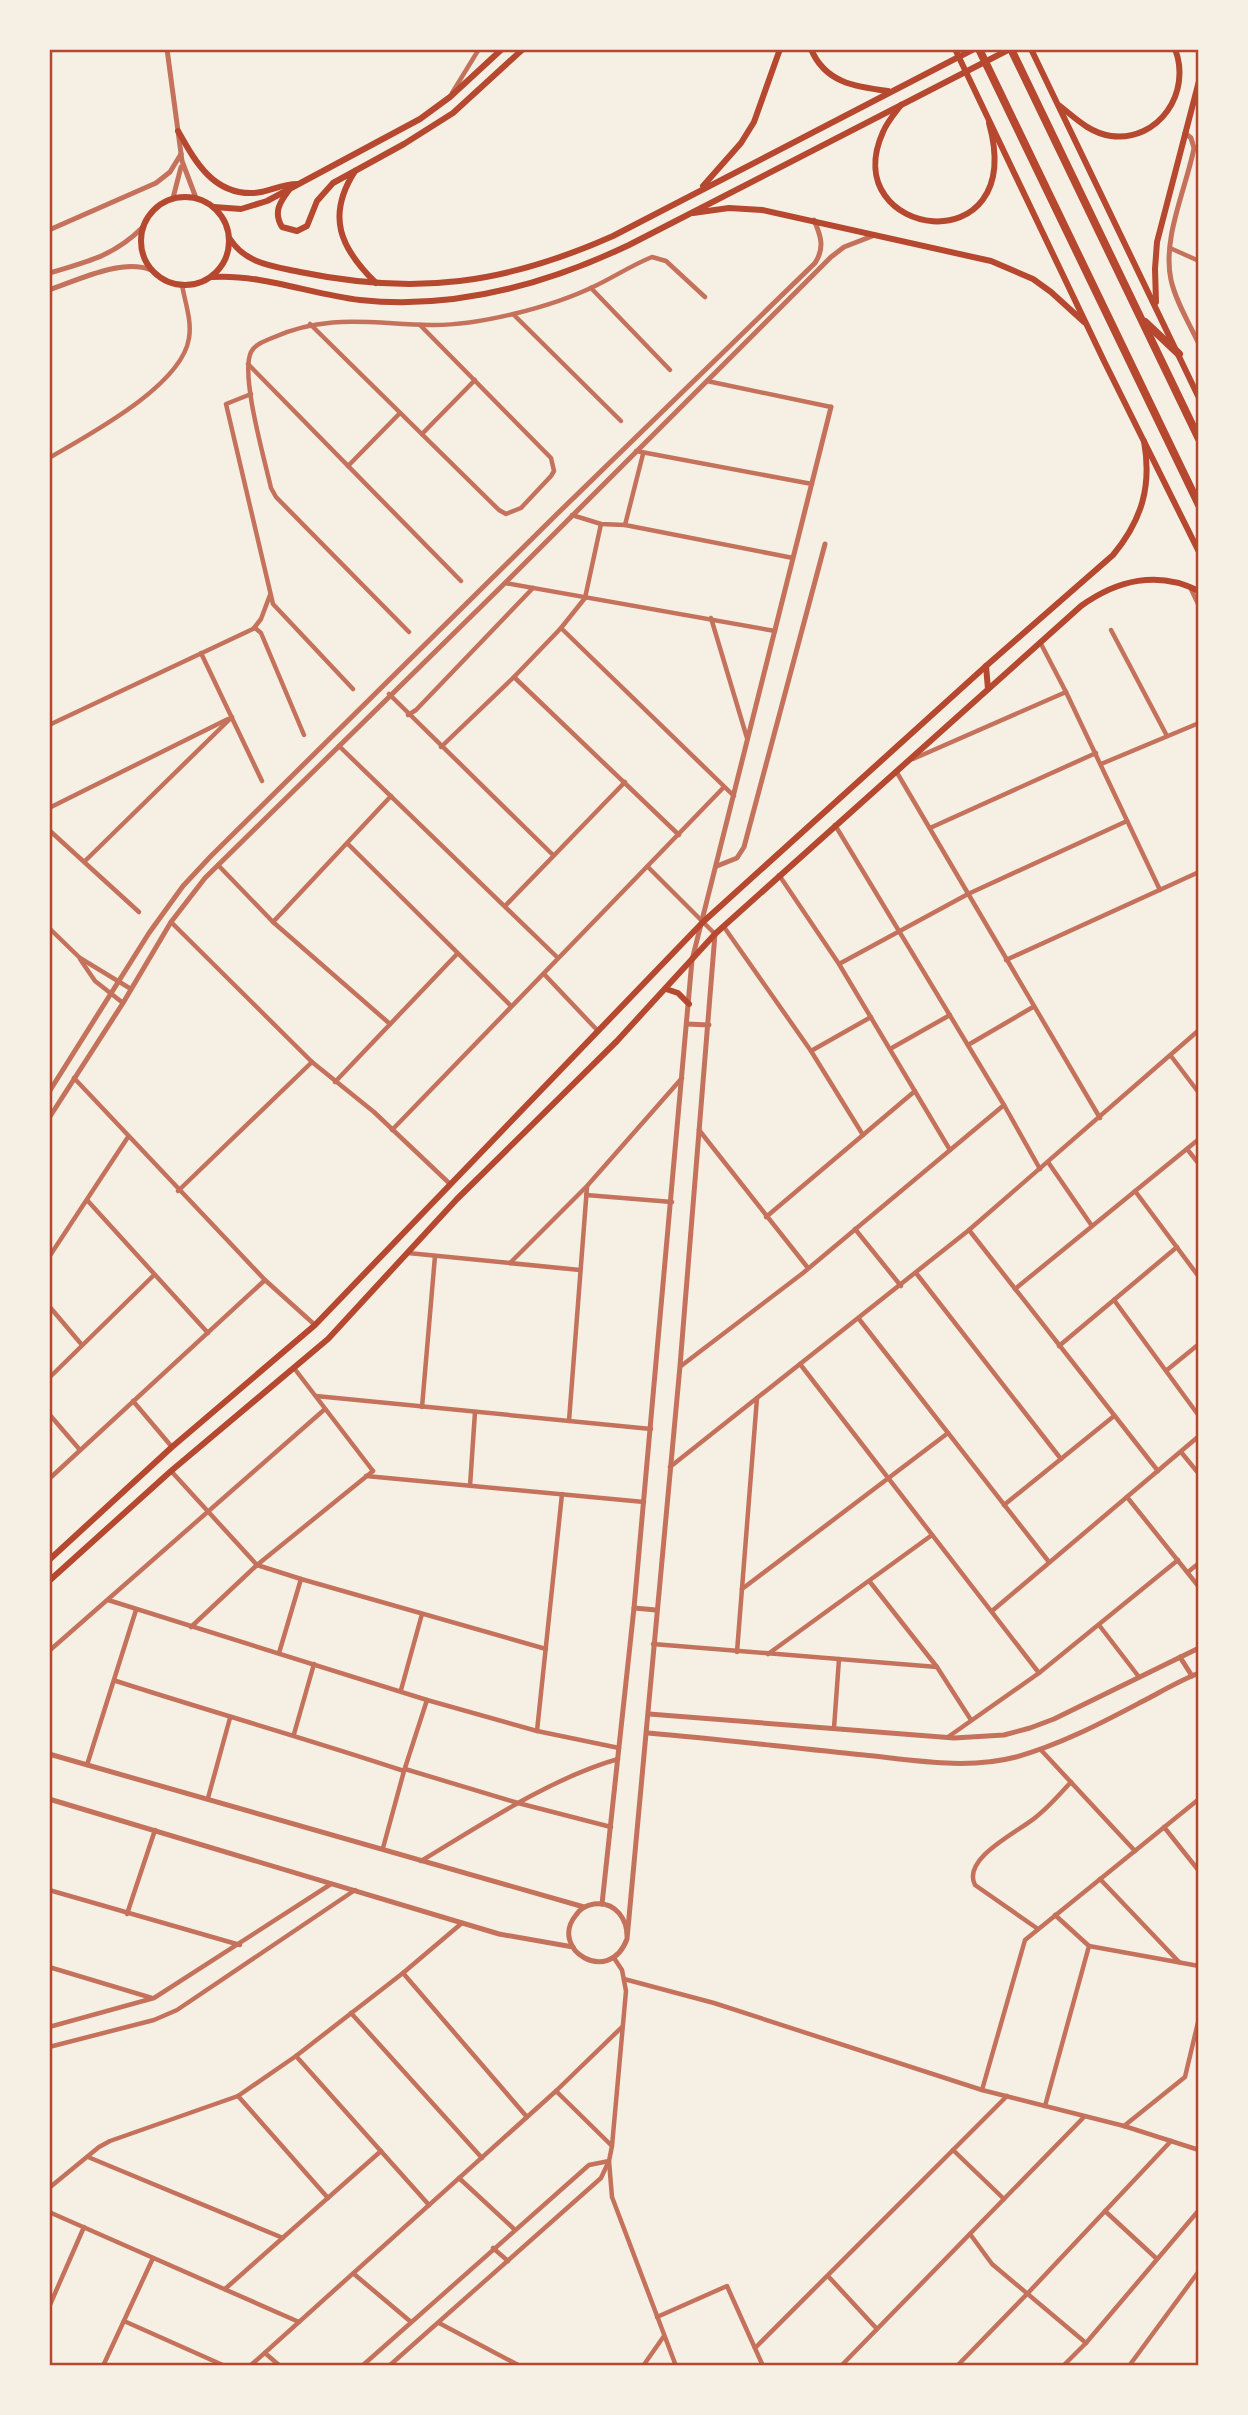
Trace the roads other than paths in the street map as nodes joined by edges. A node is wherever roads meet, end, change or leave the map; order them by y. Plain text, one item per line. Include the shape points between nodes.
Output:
1 (167, 49) edge
2 (479, 49) edge
3 (502, 49) edge
4 (523, 49) edge
5 (780, 49) edge
6 (811, 49) edge
7 (955, 49) edge
8 (976, 49) edge
9 (1011, 49) edge
10 (1031, 49) edge
11 (1175, 49) edge
12 (1199, 81) edge
13 (890, 91) junction
14 (450, 97) junction
15 (1056, 102) junction
16 (903, 103) junction
17 (984, 108) junction
18 (178, 131) junction
19 (1185, 133) junction
20 (1196, 141) edge
21 (181, 158) junction
22 (356, 168) junction
23 (299, 185) junction
24 (289, 190) junction
25 (699, 190) junction
26 (173, 198) junction
27 (196, 198) junction
28 (214, 207) junction
29 (688, 214) junction
30 (814, 220) junction
31 (143, 227) junction
32 (49, 230) edge
33 (877, 234) junction
34 (230, 239) junction
35 (1169, 247) junction
36 (1199, 261) edge
37 (151, 270) junction
38 (49, 273) edge
39 (212, 276) junction
40 (376, 283) junction
41 (181, 285) junction
42 (591, 288) junction
43 (49, 290) edge
44 (705, 297) dead end
45 (1156, 307) junction
46 (513, 314) junction
47 (1141, 318) junction
48 (310, 324) junction
49 (419, 324) junction
50 (1088, 326) junction
51 (1199, 344) edge
52 (1179, 354) junction
53 (248, 363) junction
54 (670, 370) dead end
55 (475, 380) junction
56 (707, 381) junction
57 (251, 394) junction
58 (1199, 398) edge
59 (831, 407) joint
60 (400, 413) junction
61 (621, 421) dead end
62 (422, 434) junction
63 (1199, 439) edge
64 (1144, 441) junction
65 (639, 452) junction
66 (49, 458) edge
67 (348, 466) junction
68 (812, 484) junction
69 (1199, 505) edge
70 (571, 514) junction
71 (601, 524) junction
72 (625, 525) junction
73 (825, 544) dead end
74 (1199, 552) edge
75 (793, 558) junction
76 (461, 581) dead end
77 (505, 583) junction
78 (1189, 586) junction
79 (534, 588) junction
80 (1199, 592) edge
81 (270, 594) junction
82 (585, 598) junction
83 (1199, 606) edge
84 (711, 618) junction
85 (561, 628) junction
86 (253, 629) junction
87 (775, 631) junction
88 (1111, 631) dead end
89 (409, 632) dead end
90 (1040, 642) junction
91 (201, 653) junction
92 (986, 666) junction
93 (514, 677) junction
94 (353, 689) dead end
95 (988, 689) junction
96 (1066, 692) junction
97 (389, 694) junction
98 (408, 715) junction
99 (232, 717) junction
100 (1199, 723) edge
101 (49, 725) edge
102 (304, 735) dead end
103 (1167, 736) junction
104 (748, 740) junction
105 (338, 746) junction
106 (441, 747) junction
107 (1096, 753) junction
108 (903, 763) junction
109 (1101, 764) junction
110 (895, 770) junction
111 (262, 781) dead end
112 (625, 782) junction
113 (724, 787) junction
114 (391, 796) junction
115 (734, 797) junction
116 (49, 808) edge
117 (1128, 821) junction
118 (835, 825) junction
119 (930, 828) junction
120 (49, 830) edge
121 (679, 835) junction
122 (348, 844) junction
123 (553, 855) junction
124 (85, 861) junction
125 (217, 864) junction
126 (717, 866) junction
127 (648, 867) junction
128 (1199, 872) edge
129 (779, 875) junction
130 (1160, 890) junction
131 (968, 894) junction
132 (505, 906) junction
133 (139, 912) dead end
134 (171, 922) junction
135 (273, 922) junction
136 (703, 922) junction
137 (724, 927) junction
138 (49, 928) edge
139 (900, 930) junction
140 (715, 934) junction
141 (457, 954) junction
142 (79, 958) junction
143 (558, 958) junction
144 (692, 960) junction
145 (1006, 960) junction
146 (839, 964) junction
147 (544, 974) junction
148 (118, 983) junction
149 (131, 989) junction
150 (666, 989) junction
151 (111, 993) junction
152 (123, 1003) junction
153 (689, 1004) junction
154 (511, 1006) junction
155 (1033, 1007) junction
156 (950, 1014) junction
157 (871, 1017) junction
158 (390, 1024) junction
159 (687, 1024) junction
160 (709, 1026) junction
161 (1199, 1030) edge
162 (598, 1031) junction
163 (968, 1045) junction
164 (890, 1049) junction
165 (811, 1051) junction
166 (1171, 1056) junction
167 (312, 1062) junction
168 (682, 1077) junction
169 (74, 1078) junction
170 (335, 1082) junction
171 (915, 1091) junction
172 (49, 1092) edge
173 (1199, 1093) edge
174 (1004, 1105) junction
175 (49, 1118) edge
176 (1100, 1118) junction
177 (392, 1130) junction
178 (699, 1130) junction
179 (863, 1135) junction
180 (128, 1137) junction
181 (1199, 1139) edge
182 (1187, 1149) junction
183 (950, 1150) junction
184 (1048, 1162) junction
185 (1199, 1164) edge
186 (1040, 1169) junction
187 (449, 1184) junction
188 (587, 1186) junction
189 (178, 1191) junction
190 (1135, 1191) junction
191 (586, 1195) junction
192 (87, 1200) junction
193 (672, 1202) junction
194 (766, 1217) junction
195 (1092, 1226) junction
196 (855, 1229) junction
197 (969, 1230) junction
198 (1177, 1247) junction
199 (408, 1253) junction
200 (435, 1256) junction
201 (49, 1257) edge
202 (510, 1263) junction
203 (808, 1268) junction
204 (580, 1270) junction
205 (916, 1273) junction
206 (154, 1275) junction
207 (1199, 1278) edge
208 (265, 1280) junction
209 (901, 1286) junction
210 (1015, 1289) junction
211 (1114, 1300) junction
212 (49, 1306) edge
213 (859, 1319) junction
214 (315, 1325) junction
215 (208, 1333) junction
216 (1199, 1344) edge
217 (82, 1345) junction
218 (1059, 1346) junction
219 (800, 1363) junction
220 (680, 1366) junction
221 (294, 1368) junction
222 (1167, 1370) junction
223 (49, 1378) edge
224 (316, 1396) junction
225 (757, 1398) junction
226 (133, 1401) junction
227 (422, 1407) junction
228 (325, 1409) junction
229 (475, 1412) junction
230 (49, 1414) edge
231 (1114, 1416) junction
232 (1199, 1416) edge
233 (569, 1421) junction
234 (651, 1429) junction
235 (948, 1433) junction
236 (1199, 1436) edge
237 (172, 1447) junction
238 (80, 1450) junction
239 (1181, 1451) junction
240 (1061, 1459) junction
241 (670, 1468) junction
242 (171, 1471) junction
243 (373, 1471) junction
244 (1158, 1471) junction
245 (1199, 1474) edge
246 (366, 1476) junction
247 (377, 1477) junction
248 (887, 1478) junction
249 (49, 1479) edge
250 (470, 1486) junction
251 (562, 1494) junction
252 (1127, 1497) junction
253 (644, 1502) junction
254 (1004, 1506) junction
255 (209, 1511) junction
256 (932, 1535) junction
257 (49, 1560) edge
258 (1178, 1560) junction
259 (1049, 1563) junction
260 (1199, 1563) edge
261 (257, 1565) junction
262 (1188, 1572) junction
263 (301, 1579) junction
264 (49, 1581) edge
265 (870, 1582) junction
266 (1199, 1587) edge
267 (742, 1589) junction
268 (108, 1600) junction
269 (634, 1608) junction
270 (136, 1610) junction
271 (656, 1610) junction
272 (992, 1611) junction
273 (422, 1614) junction
274 (1099, 1625) junction
275 (191, 1627) junction
276 (653, 1644) junction
277 (1199, 1648) edge
278 (546, 1649) junction
279 (49, 1651) edge
280 (737, 1652) junction
281 (279, 1653) junction
282 (768, 1654) junction
283 (1180, 1657) junction
284 (839, 1659) junction
285 (314, 1664) junction
286 (937, 1667) junction
287 (1039, 1674) junction
288 (1196, 1674) edge
289 (1139, 1677) junction
290 (116, 1681) junction
291 (401, 1690) junction
292 (428, 1700) junction
293 (649, 1714) junction
294 (230, 1718) junction
295 (971, 1720) junction
296 (834, 1728) junction
297 (537, 1731) junction
298 (648, 1733) junction
299 (294, 1734) junction
300 (947, 1737) junction
301 (619, 1748) junction
302 (1041, 1750) junction
303 (49, 1754) edge
304 (618, 1759) junction
305 (87, 1765) junction
306 (404, 1770) junction
307 (1071, 1782) junction
308 (208, 1798) junction
309 (49, 1799) edge
310 (1199, 1799) edge
311 (518, 1803) junction
312 (611, 1827) junction
313 (1164, 1828) junction
314 (155, 1830) junction
315 (383, 1848) junction
316 (1135, 1851) junction
317 (421, 1861) junction
318 (1199, 1871) edge
319 (1100, 1879) junction
320 (332, 1883) junction
321 (355, 1890) junction
322 (49, 1891) edge
323 (602, 1904) junction
324 (584, 1907) junction
325 (127, 1914) junction
326 (1055, 1915) junction
327 (463, 1923) junction
328 (1038, 1929) junction
329 (627, 1939) junction
330 (240, 1945) junction
331 (1088, 1946) junction
332 (573, 1947) junction
333 (614, 1958) junction
334 (1179, 1962) junction
335 (1199, 1966) edge
336 (49, 1967) edge
337 (403, 1973) junction
338 (624, 1979) junction
339 (154, 1998) junction
340 (351, 2013) junction
341 (1199, 2018) edge
342 (49, 2027) edge
343 (622, 2027) junction
344 (49, 2047) edge
345 (296, 2056) junction
346 (982, 2090) junction
347 (556, 2091) junction
348 (238, 2096) junction
349 (1007, 2096) junction
350 (1045, 2106) junction
351 (527, 2117) junction
352 (1084, 2117) junction
353 (1124, 2126) junction
354 (1171, 2141) junction
355 (612, 2147) junction
356 (953, 2150) junction
357 (1199, 2150) edge
358 (381, 2151) junction
359 (88, 2157) junction
360 (482, 2158) junction
361 (609, 2161) junction
362 (459, 2178) junction
363 (49, 2188) edge
364 (328, 2198) junction
365 (1004, 2199) junction
366 (429, 2205) junction
367 (1199, 2210) edge
368 (1105, 2211) junction
369 (49, 2212) edge
370 (84, 2227) junction
371 (514, 2229) junction
372 (970, 2234) junction
373 (283, 2238) junction
374 (493, 2248) junction
375 (153, 2258) junction
376 (1157, 2259) junction
377 (508, 2261) junction
378 (1199, 2271) edge
379 (354, 2273) junction
380 (828, 2276) junction
381 (225, 2289) junction
382 (1028, 2293) junction
383 (49, 2307) edge
384 (657, 2317) junction
385 (124, 2321) junction
386 (299, 2322) junction
387 (411, 2322) junction
388 (439, 2323) junction
389 (877, 2329) junction
390 (664, 2336) junction
391 (1086, 2343) junction
392 (755, 2348) junction
393 (265, 2353) junction
394 (103, 2366) edge
395 (225, 2366) edge
396 (250, 2366) edge
397 (280, 2366) edge
398 (362, 2366) edge
399 (389, 2366) edge
400 (520, 2366) edge
401 (643, 2366) edge
402 (676, 2366) edge
403 (763, 2366) edge
404 (841, 2366) edge
405 (957, 2366) edge
406 (1063, 2366) edge
407 (1129, 2366) edge

1 - 18 street
2 - 14 street
3 - 14 main road
4 - 22 main road via 453,113
5 - 25 main road via 748,132
6 - 13 main road via 824,69 848,85
7 - 17 main road
8 - 13 main road
8 - 69 highway
9 - 16 main road
9 - 47 highway
10 - 15 main road
11 - 15 main road via 1180,66 1177,94 1150,128 1110,136 1084,125
12 - 19 main road
13 - 25 main road
14 - 23 main road via 420,119
15 - 45 main road
16 - 17 main road via 883,130 876,168 892,205 927,223 963,216 989,190 994,151
16 - 29 main road
17 - 50 main road
18 - 21 street
18 - 23 main road via 201,169 227,188 255,193
19 - 20 street
19 - 45 main road via 1157,242
20 - 35 street
21 - 26 street
21 - 27 street
21 - 32 street via 156,183
22 - 24 main road via 327,188 310,222 298,231 282,227 278,217 279,203
22 - 40 main road via 339,206 340,227 357,265
23 - 24 main road
24 - 28 main road via 250,207
25 - 40 main road via 594,244 524,268 437,284
26 - 27 main road
26 - 31 main road via 154,209
27 - 28 main road
28 - 34 main road via 225,221
29 - 30 main road via 745,208
29 - 39 main road via 569,271 528,285 462,298 360,300 249,278
30 - 33 main road
30 - 148 street via 822,245 816,263 236,829 183,887
31 - 37 main road via 141,250
31 - 38 street via 107,255
33 - 50 main road via 1013,269 1051,292
33 - 56 street via 831,257
34 - 39 main road via 225,260
34 - 40 main road via 244,256 258,262
35 - 36 street
35 - 51 street via 1173,287
37 - 41 main road
37 - 43 street via 123,267
39 - 41 main road
41 - 66 street via 190,337 177,365 145,397
42 - 44 street via 657,257
42 - 46 street
42 - 54 street
45 - 52 main road
46 - 49 street
46 - 61 street
47 - 52 highway
47 - 63 highway
48 - 49 street
48 - 53 street via 258,344
48 - 60 street
49 - 55 street
50 - 64 main road
52 - 58 main road
53 - 57 street
53 - 67 street
55 - 62 street
55 - 62 street via 553,461 551,477 521,508 502,513
56 - 59 street
56 - 65 street
57 - 81 street via 226,404
57 - 89 street via 275,498
59 - 68 street
60 - 62 street
60 - 67 street
64 - 74 main road
64 - 92 main road via 1148,472 1144,502 1132,530 1113,555
65 - 68 street
65 - 70 street
65 - 72 street
67 - 76 street
68 - 75 street
70 - 71 street
70 - 77 street
71 - 72 street
71 - 82 street
72 - 75 street
73 - 126 street via 744,847 737,858
75 - 87 street
77 - 79 street
77 - 97 street
78 - 80 main road
78 - 83 street
78 - 90 main road via 1145,579 1115,586 1099,593
79 - 82 street
79 - 98 street
81 - 86 street
81 - 94 street via 273,604
82 - 84 street
82 - 85 street
84 - 87 street
84 - 104 street
85 - 93 street
85 - 113 street
86 - 91 street
86 - 102 street via 261,633
87 - 104 street
88 - 103 street
90 - 95 main road
90 - 96 street
91 - 99 street
91 - 101 street
92 - 95 main road
92 - 136 main road
93 - 106 street
93 - 112 street
95 - 108 main road
96 - 107 street
96 - 108 street
97 - 98 street
97 - 105 street
98 - 106 street
99 - 111 street
99 - 116 street
99 - 124 street
100 - 103 street
103 - 109 street
104 - 115 street
105 - 114 street
105 - 125 street
106 - 123 street
107 - 109 street
107 - 119 street
108 - 110 main road
109 - 117 street
110 - 118 main road
110 - 119 street
112 - 121 street
112 - 123 street
113 - 115 street
113 - 121 street
114 - 122 street
114 - 132 street
115 - 126 street
117 - 130 street
117 - 131 street
118 - 129 main road
118 - 139 street
119 - 131 street
120 - 124 street
121 - 127 street
122 - 135 street
122 - 141 street
123 - 132 street
124 - 133 street
125 - 134 street
125 - 135 street
126 - 136 street
127 - 136 street
127 - 143 street
128 - 130 street
129 - 137 main road
129 - 146 street
130 - 145 street
131 - 139 street
131 - 145 street
132 - 143 street
134 - 149 street
134 - 167 street
135 - 158 street
136 - 140 street
136 - 144 street
136 - 162 main road
137 - 140 main road
137 - 165 street
138 - 142 street
139 - 146 street
139 - 156 street
140 - 144 main road
140 - 160 street
141 - 154 street
141 - 158 street
142 - 148 street
142 - 151 street via 95,981
143 - 147 street
144 - 150 main road
144 - 153 street
145 - 155 street
146 - 157 street
147 - 154 street
147 - 162 street
148 - 149 street
148 - 151 street
149 - 152 street
150 - 153 main road
150 - 199 main road
151 - 152 street
151 - 172 street
152 - 169 street
153 - 159 street
154 - 177 street
155 - 163 street
155 - 176 street
156 - 163 street
156 - 164 street
157 - 164 street
157 - 165 street
158 - 170 street
159 - 160 street
159 - 168 street
160 - 178 street
161 - 166 street
162 - 187 main road
163 - 174 street
164 - 171 street
165 - 179 street
166 - 173 street
166 - 176 street
167 - 170 street
167 - 189 street
168 - 188 street
168 - 193 street
169 - 175 street
169 - 180 street
170 - 177 street
171 - 179 street
171 - 183 street
174 - 183 street
174 - 186 street
176 - 184 street
177 - 187 street
178 - 194 street
178 - 220 street
179 - 194 street
180 - 189 street
180 - 192 street
181 - 182 street
182 - 185 street
182 - 190 street
183 - 196 street
184 - 186 street
184 - 195 street
186 - 197 street
187 - 214 main road
188 - 191 street
188 - 202 street
189 - 208 street
190 - 195 street
190 - 198 street
191 - 193 street
191 - 204 street
192 - 201 street
192 - 206 street
193 - 234 street
194 - 203 street
195 - 210 street
196 - 203 street
196 - 209 street
197 - 205 street
197 - 210 street
198 - 207 street
198 - 211 street
199 - 200 street
199 - 221 main road via 328,1339
200 - 202 street
200 - 227 street
202 - 204 street
203 - 220 street
204 - 233 street
205 - 209 street
205 - 240 street
206 - 215 street
206 - 217 street
208 - 214 street
208 - 215 street
209 - 213 street
210 - 218 street
211 - 218 street
211 - 222 street
212 - 217 street
213 - 219 street
213 - 235 street
214 - 237 main road
215 - 226 street
216 - 222 street
217 - 223 street
218 - 231 street
219 - 225 street
219 - 248 street
220 - 241 street
221 - 224 street
221 - 242 main road
222 - 232 street
224 - 227 street
224 - 228 street
225 - 241 street
225 - 267 street
226 - 237 street
226 - 238 street
227 - 229 street
228 - 243 street
228 - 255 street
229 - 233 street
229 - 250 street
230 - 238 street
231 - 240 street
231 - 244 street
233 - 234 street
234 - 253 street
235 - 248 street
235 - 254 street
236 - 239 street
237 - 257 main road
238 - 249 street
239 - 244 street
239 - 245 street
240 - 254 street
241 - 271 street
242 - 255 street
242 - 264 main road
243 - 246 street
243 - 247 street
244 - 252 street
246 - 247 street
246 - 261 street
247 - 250 street
248 - 256 street
248 - 267 street
250 - 251 street
251 - 253 street
251 - 278 street
252 - 258 street
252 - 259 street
253 - 269 street
254 - 259 street
255 - 261 street
255 - 268 street
256 - 265 street
256 - 272 street
258 - 262 street
258 - 274 street
259 - 272 street
260 - 262 street
261 - 263 street
261 - 275 street
262 - 266 street
263 - 273 street
263 - 281 street
265 - 282 street
265 - 286 street
267 - 280 street
268 - 270 street
268 - 279 street
269 - 271 street
269 - 301 street
270 - 275 street
270 - 290 street
271 - 276 street
272 - 287 street
273 - 278 street
273 - 291 street
274 - 287 street
274 - 289 street
275 - 281 street
276 - 280 street
276 - 293 street
277 - 283 street
278 - 297 street
280 - 282 street
281 - 285 street
282 - 284 street
283 - 288 street
283 - 289 street
284 - 286 street
284 - 296 street
285 - 291 street
285 - 299 street
286 - 295 street
287 - 295 street
288 - 302 street
289 - 300 street via 1030,1728 984,1737
290 - 294 street
290 - 305 street
291 - 292 street
292 - 297 street
292 - 306 street
293 - 296 street
293 - 298 street
294 - 299 street
294 - 308 street
295 - 300 street
296 - 300 street
297 - 301 street
298 - 302 street via 951,1763 1013,1758
298 - 329 street
299 - 306 street
301 - 304 street
302 - 307 street
303 - 305 street
304 - 311 street
304 - 312 street
305 - 308 street
306 - 311 street
306 - 315 street
307 - 316 street
307 - 328 street via 1039,1815 991,1848 973,1871 975,1885
308 - 315 street
309 - 314 street
310 - 313 street
311 - 312 street
311 - 317 street
312 - 323 street
313 - 316 street
313 - 318 street
314 - 320 street
314 - 325 street
315 - 317 street
316 - 319 street
317 - 324 street
319 - 326 street
319 - 334 street
320 - 321 street
320 - 330 street
321 - 327 street
321 - 344 street via 177,2010
322 - 325 street
323 - 324 street
323 - 329 street via 623,1916
324 - 332 street via 570,1925
325 - 330 street
326 - 328 street
326 - 331 street
327 - 332 street
327 - 337 street
328 - 346 street via 1025,1940
329 - 333 street
330 - 339 street
331 - 334 street
331 - 350 street
332 - 333 street via 591,1961
333 - 338 street
334 - 335 street
336 - 339 street
337 - 340 street
337 - 351 street
338 - 343 street
338 - 346 street via 714,2003
339 - 342 street
340 - 345 street
340 - 360 street
341 - 353 street via 1185,2077
343 - 347 street
343 - 355 street
345 - 348 street
345 - 358 street
346 - 349 street
347 - 351 street
347 - 355 street
348 - 359 street via 110,2141
348 - 364 street
349 - 350 street
349 - 356 street
350 - 352 street
351 - 360 street
352 - 353 street
352 - 365 street
353 - 354 street
354 - 357 street
354 - 368 street
355 - 361 street
356 - 365 street
356 - 380 street
358 - 364 street
358 - 366 street
359 - 363 street
359 - 373 street
360 - 362 street
361 - 371 street via 589,2165
361 - 377 street via 601,2178
361 - 384 street via 612,2197
362 - 366 street
362 - 371 street
364 - 373 street
365 - 372 street
366 - 379 street
367 - 376 street
368 - 376 street
368 - 382 street
369 - 370 street
370 - 375 street
370 - 383 street
371 - 374 street
372 - 382 street via 992,2264
372 - 389 street
373 - 381 street
374 - 377 street
374 - 387 street
375 - 381 street
375 - 385 street
376 - 391 street
377 - 388 street
378 - 407 street
379 - 386 street
379 - 387 street
380 - 389 street
380 - 392 street
381 - 386 street
382 - 391 street
382 - 405 street
384 - 390 street
384 - 392 street via 727,2286
385 - 394 street
385 - 395 street
386 - 393 street
387 - 398 street
388 - 399 street
388 - 400 street
389 - 404 street
390 - 401 street
390 - 402 street
391 - 406 street
392 - 403 street
393 - 396 street
393 - 397 street

